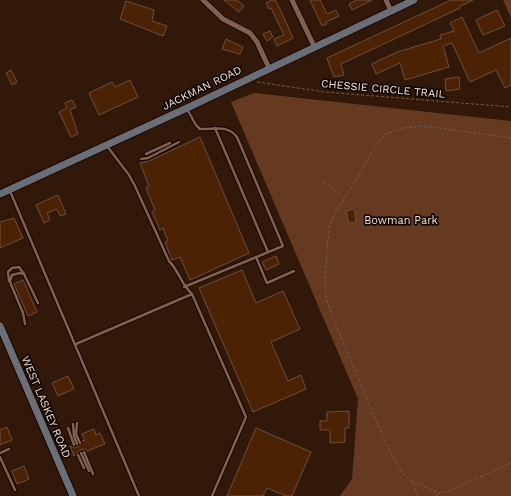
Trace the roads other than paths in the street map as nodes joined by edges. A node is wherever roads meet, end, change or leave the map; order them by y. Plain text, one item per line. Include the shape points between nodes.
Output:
1 (203, 0) edge
2 (292, 0) edge
3 (386, 0) edge
4 (414, 0) edge
5 (391, 11) junction
6 (314, 46) junction
7 (269, 68) junction
8 (187, 108) junction
9 (215, 128) junction
10 (179, 142) dead end
11 (170, 143) dead end
12 (107, 146) junction
13 (146, 154) dead end
14 (141, 160) dead end
15 (9, 190) junction
16 (0, 194) edge
17 (268, 252) junction
18 (256, 257) junction
19 (294, 271) dead end
20 (24, 274) junction
21 (10, 282) junction
22 (184, 287) junction
23 (192, 294) junction
24 (38, 303) dead end
25 (25, 324) dead end
26 (0, 326) edge
27 (76, 344) junction
28 (75, 423) dead end
29 (68, 428) dead end
30 (78, 443) dead end
31 (74, 445) dead end
32 (9, 449) dead end
33 (0, 453) edge
34 (78, 455) dead end
35 (0, 457) edge
36 (84, 468) dead end
37 (89, 471) dead end
38 (93, 474) dead end
39 (15, 490) dead end
40 (73, 496) edge
41 (139, 496) edge
42 (212, 496) edge

1 - 7 street via 223,19 250,33 258,42
2 - 6 street
3 - 5 street
4 - 5 main road, JACKMAN ROAD
5 - 6 main road, JACKMAN ROAD
6 - 7 main road, JACKMAN ROAD
7 - 8 main road, JACKMAN ROAD
8 - 9 lane via 200,129
8 - 12 main road, JACKMAN ROAD
9 - 17 lane
9 - 17 lane via 232,131 240,144 283,246
10 - 14 lane
11 - 13 lane
12 - 15 main road, JACKMAN ROAD
12 - 22 lane via 129,175 169,261 176,268
15 - 16 main road, JACKMAN ROAD
15 - 27 lane
17 - 18 lane
18 - 19 lane via 266,283
18 - 22 lane
20 - 21 lane via 12,275
20 - 21 lane via 19,268 12,268 7,274
20 - 24 lane
21 - 25 lane
22 - 23 lane
23 - 27 lane
23 - 42 lane via 246,416
26 - 40 main road, WEST LASKEY ROAD
27 - 41 lane
28 - 30 lane via 74,436
29 - 31 lane
32 - 33 lane
34 - 36 lane
35 - 39 lane
37 - 38 lane via 83,453

